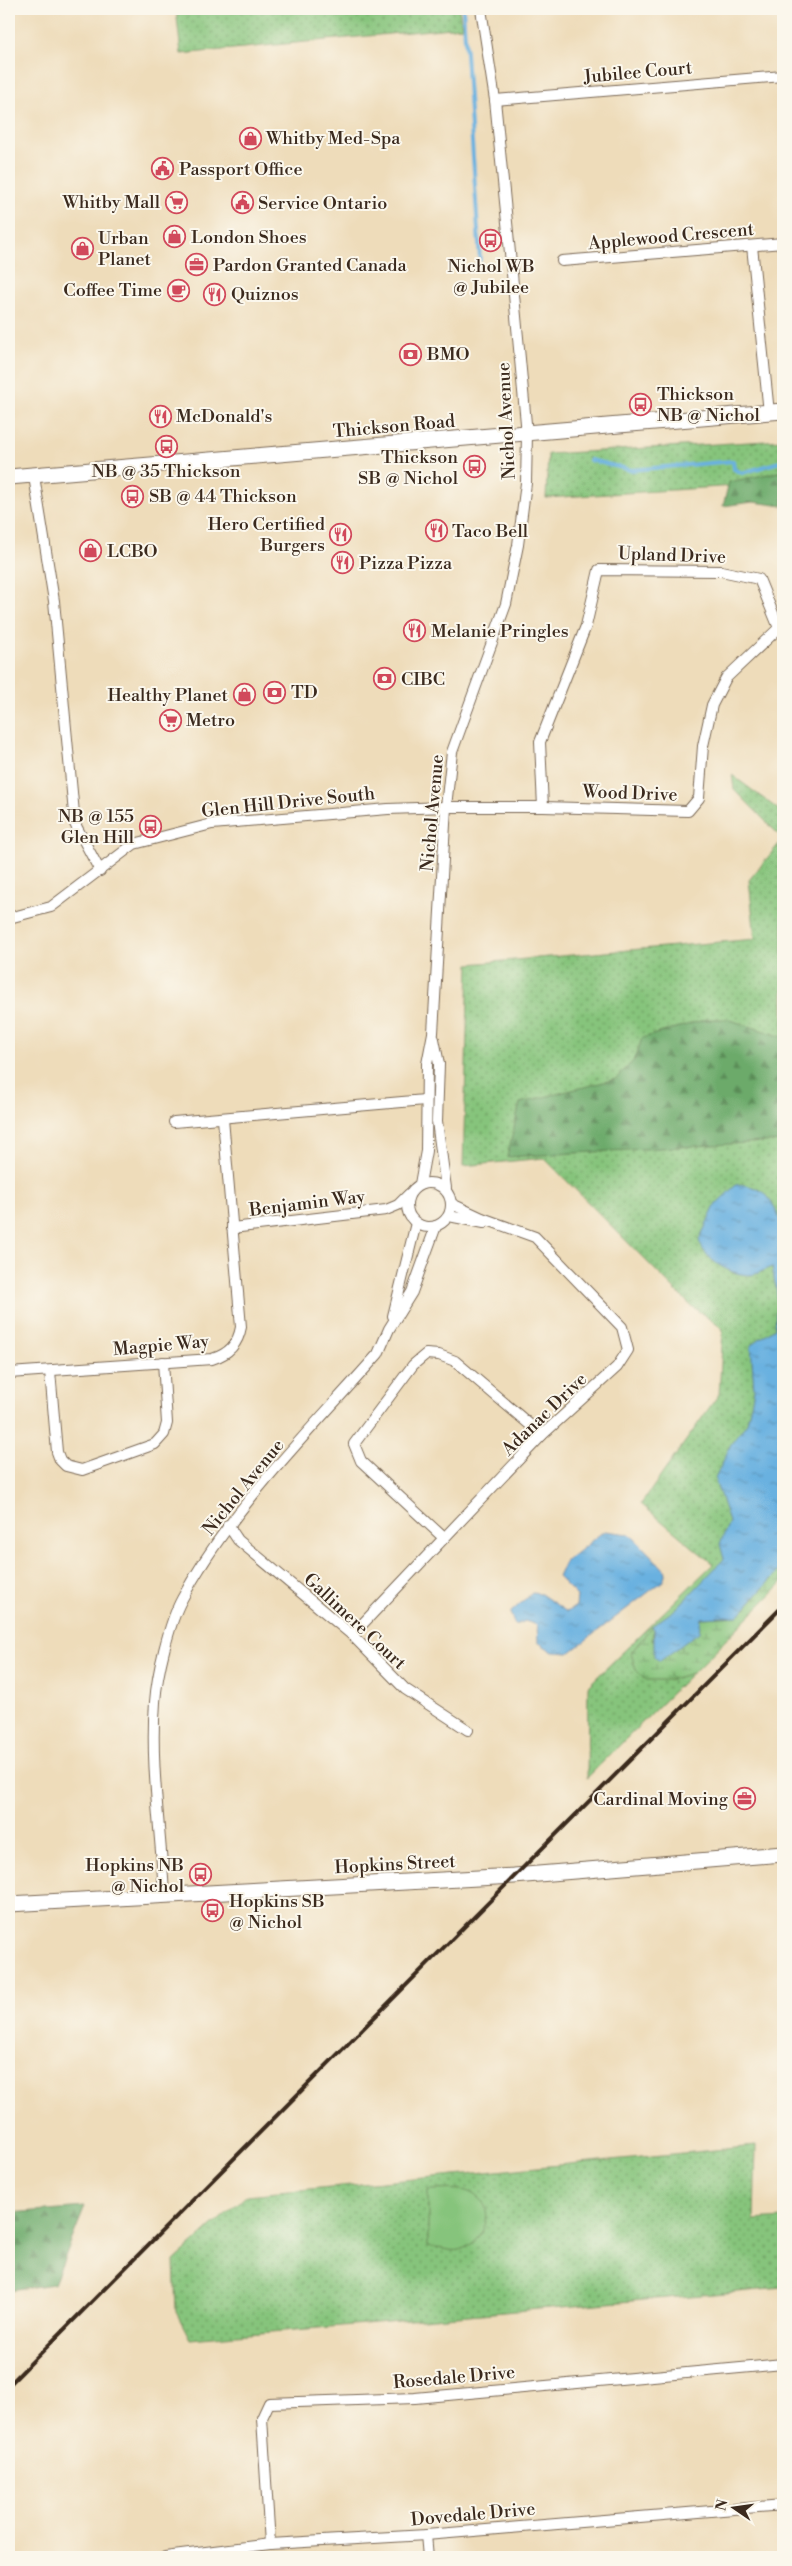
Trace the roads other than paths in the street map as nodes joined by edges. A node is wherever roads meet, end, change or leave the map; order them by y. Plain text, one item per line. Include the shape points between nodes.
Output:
1 (481, 9) edge
2 (783, 76) edge
3 (495, 100) junction
4 (783, 244) edge
5 (752, 246) junction
6 (562, 261) dead end
7 (776, 412) edge
8 (527, 434) junction
9 (34, 476) junction
10 (9, 477) edge
11 (781, 630) edge
12 (543, 806) junction
13 (446, 807) junction
14 (100, 871) junction
15 (9, 918) edge
16 (433, 1033) junction
17 (426, 1100) junction
18 (224, 1119) junction
19 (174, 1122) dead end
20 (420, 1184) junction
21 (446, 1188) junction
22 (409, 1194) junction
23 (452, 1204) junction
24 (386, 1210) junction
25 (449, 1216) junction
26 (413, 1220) junction
27 (500, 1224) junction
28 (436, 1226) junction
29 (232, 1228) junction
30 (389, 1329) junction
31 (162, 1362) junction
32 (50, 1371) junction
33 (9, 1374) edge
34 (542, 1435) junction
35 (228, 1525) junction
36 (444, 1538) junction
37 (352, 1636) junction
38 (468, 1730) dead end
39 (783, 1854) edge
40 (164, 1895) junction
41 (9, 1904) edge
42 (783, 2364) edge
43 (783, 2504) edge
44 (426, 2535) junction
45 (270, 2544) junction
46 (165, 2557) edge
47 (428, 2557) edge

1 - 3 street, Nichol Avenue
2 - 3 street, Jubilee Court
3 - 8 street, Nichol Avenue
4 - 5 street, Applewood Crescent
5 - 6 street, Applewood Crescent
5 - 7 street
7 - 8 main road, Thickson Road
8 - 9 main road, Thickson Road
8 - 13 street, Nichol Avenue via 526,484 506,604 452,752
9 - 10 main road, Thickson Road
9 - 14 street via 54,601 75,824
11 - 12 street, Wood Drive via 726,678 712,706 703,746 699,798 688,811
11 - 12 street, Upland Drive via 759,579 721,570 599,570 586,626 540,742
12 - 13 street, Wood Drive
13 - 14 street, Glen Hill Drive South via 212,824 134,844
13 - 16 street, Nichol Avenue
14 - 15 street, Glen Hill Drive South via 51,907
16 - 17 street, Nichol Avenue via 427,1064
16 - 21 street, Nichol Avenue via 439,1064 438,1121
17 - 18 street
17 - 20 street, Nichol Avenue via 426,1151
18 - 19 street
18 - 29 street, Magpie Way
20 - 21 street via 433,1182
20 - 22 street
21 - 23 street
22 - 24 street, Benjamin Way via 398,1205
22 - 26 street via 407,1208
23 - 25 street
23 - 27 street, Adanac Drive
24 - 26 street, Benjamin Way
24 - 29 street, Benjamin Way
25 - 27 street, Adanac Drive
25 - 28 street
26 - 28 street via 426,1227
26 - 30 street, Nichol Avenue
27 - 34 street, Adanac Drive via 535,1237 622,1328 628,1350 617,1367
28 - 30 street, Nichol Avenue via 412,1292
29 - 31 street, Magpie Way via 241,1327 238,1341 218,1357
30 - 35 street, Nichol Avenue via 378,1354
31 - 32 street, Magpie Way
31 - 32 street via 167,1418 164,1434 155,1444 82,1470 66,1466 57,1452
32 - 33 street, Magpie Way
34 - 36 street, Adanac Drive
34 - 36 street via 455,1361 426,1354 413,1365 354,1444 361,1461
35 - 37 street, Gallimere Court via 238,1540
35 - 40 street, Nichol Avenue via 181,1600 165,1650 155,1700 154,1759
36 - 37 street, Adanac Drive
37 - 38 street, Gallimere Court via 404,1689
39 - 40 main road, Hopkins Street via 505,1877
40 - 41 main road, Hopkins Street
42 - 45 street, Rosedale Drive via 415,2398 269,2403 262,2418
43 - 44 street, Dovedale Drive
44 - 45 street, Dovedale Drive
44 - 47 street
45 - 46 street, Dovedale Drive

